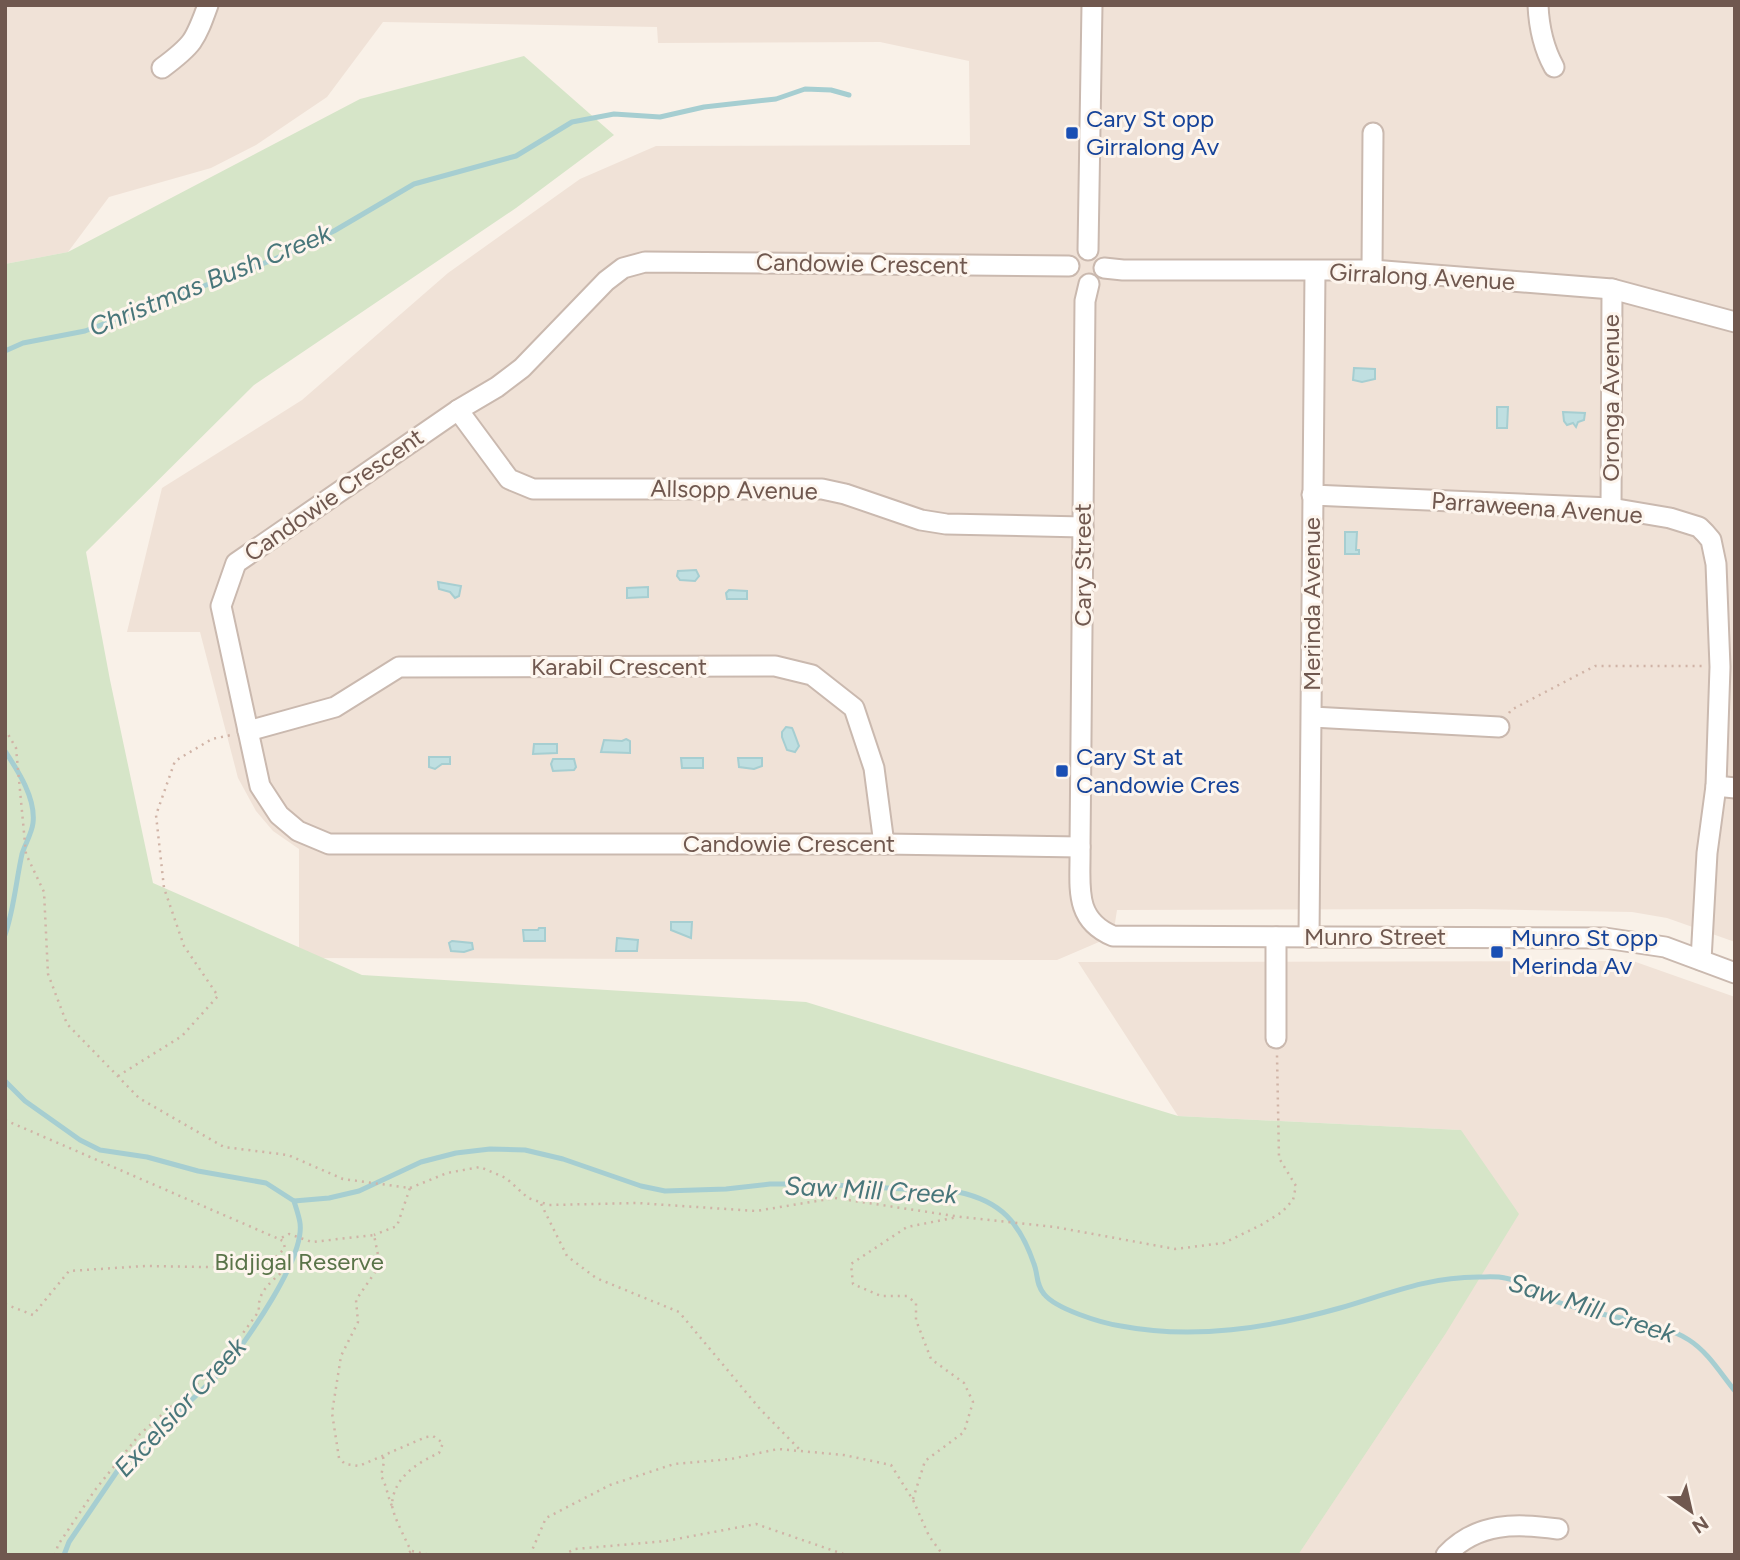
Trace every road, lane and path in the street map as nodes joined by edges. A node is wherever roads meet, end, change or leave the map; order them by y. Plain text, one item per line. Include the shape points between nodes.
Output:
1 (208, 5) edge
2 (1092, 5) edge
3 (1538, 5) edge
4 (1554, 67) dead end
5 (162, 68) dead end
6 (1373, 133) dead end
7 (1088, 250) junction
8 (1069, 266) junction
9 (1104, 268) junction
10 (1372, 270) junction
11 (1315, 271) junction
12 (1089, 284) junction
13 (1612, 289) junction
14 (1735, 322) edge
15 (458, 410) junction
16 (1312, 495) junction
17 (1611, 508) junction
18 (1083, 527) junction
19 (1720, 667) junction
20 (1312, 717) junction
21 (1499, 727) joint
22 (5, 729) edge
23 (248, 731) junction
24 (1725, 787) edge
25 (884, 844) junction
26 (1080, 847) junction
27 (1276, 937) junction
28 (1310, 937) junction
29 (1701, 960) junction
30 (1735, 973) edge
31 (1276, 1038) joint
32 (118, 1076) junction
33 (5, 1120) edge
34 (410, 1188) junction
35 (540, 1202) junction
36 (961, 1217) junction
37 (374, 1235) junction
38 (279, 1239) junction
39 (279, 1263) junction
40 (5, 1304) edge
41 (802, 1452) junction
42 (382, 1456) junction
43 (913, 1500) junction
44 (392, 1506) junction
45 (1559, 1529) dead end
46 (411, 1550) junction
47 (55, 1555) edge
48 (406, 1555) edge
49 (429, 1555) edge
50 (530, 1555) edge
51 (563, 1555) edge
52 (846, 1555) edge
53 (943, 1555) edge
54 (1446, 1555) edge

1 - 5 street via 189,48
2 - 7 street
3 - 4 street via 1545,51
6 - 10 street
7 - 8 street via 1075,255
7 - 9 street via 1101,258
8 - 12 street via 1072,277
8 - 15 street, Candowie Crescent via 645,262 623,268 606,281 522,368
9 - 11 street, Girralong Avenue
9 - 12 street via 1097,281
10 - 11 street, Girralong Avenue
10 - 13 street, Girralong Avenue
11 - 16 street, Merinda Avenue
12 - 18 street, Cary Street via 1085,300
13 - 14 street, Girralong Avenue
13 - 17 street, Oronga Avenue
15 - 18 street, Allsopp Avenue via 509,478 533,489 822,489 946,524
15 - 23 street, Candowie Crescent via 236,563 220,606
16 - 17 street, Parraweena Avenue
16 - 20 street, Merinda Avenue
17 - 19 street, Parraweena Avenue via 1699,527 1711,540
18 - 26 street, Cary Street
19 - 21 path via 1595,666 1511,710
19 - 24 street, Parraweena Avenue
20 - 21 street
20 - 28 street, Merinda Avenue
22 - 32 path via 16,747 26,854 44,892 48,974 67,1024
23 - 25 street, Candowie Crescent via 260,786 279,815 298,831 330,844
23 - 25 street, Karabil Crescent via 335,706 398,667 775,666 812,675 854,708 874,768
23 - 32 path via 212,739 175,761 156,815 164,888 184,946 218,996 182,1035
24 - 29 street, Parraweena Avenue via 1707,853
25 - 26 street, Candowie Crescent
26 - 27 street, Munro Street via 1082,906 1091,923 1104,932 1113,936
27 - 28 street, Munro Street
27 - 31 street
28 - 29 street, Munro Street via 1605,938 1665,947
29 - 30 street, Munro Street
31 - 36 path via 1279,1158 1296,1186 1293,1200 1261,1225 1224,1243 1175,1249 1055,1227
32 - 34 path via 139,1098 224,1147 288,1155 343,1179
33 - 38 path
34 - 35 path via 447,1173 480,1167 506,1178 528,1198
34 - 37 path via 397,1226
35 - 36 path via 757,1211 835,1198
35 - 41 path via 567,1256 596,1278 679,1312
36 - 43 path via 907,1227 850,1264 853,1284 881,1296 907,1296 916,1303 916,1320 931,1359 964,1383 973,1402 964,1432 925,1461
37 - 38 path via 312,1242 289,1234
37 - 42 path via 380,1265 356,1300 358,1322 341,1356 332,1413 339,1458 345,1464 359,1466
38 - 39 path via 285,1248 276,1257
39 - 40 path via 266,1268 145,1266 69,1271 33,1315
39 - 47 path via 283,1271 267,1285 258,1300 259,1311 222,1362 140,1434 95,1490
41 - 43 path via 891,1465
41 - 50 path via 778,1450 674,1464 610,1485 546,1518
42 - 44 path via 381,1476
42 - 44 path via 426,1437 443,1443 439,1453 419,1462 398,1482
43 - 53 path
44 - 46 path
45 - 54 street via 1532,1525 1490,1528 1472,1534
46 - 48 path
46 - 49 path
51 - 52 path via 575,1549 666,1541 757,1524

